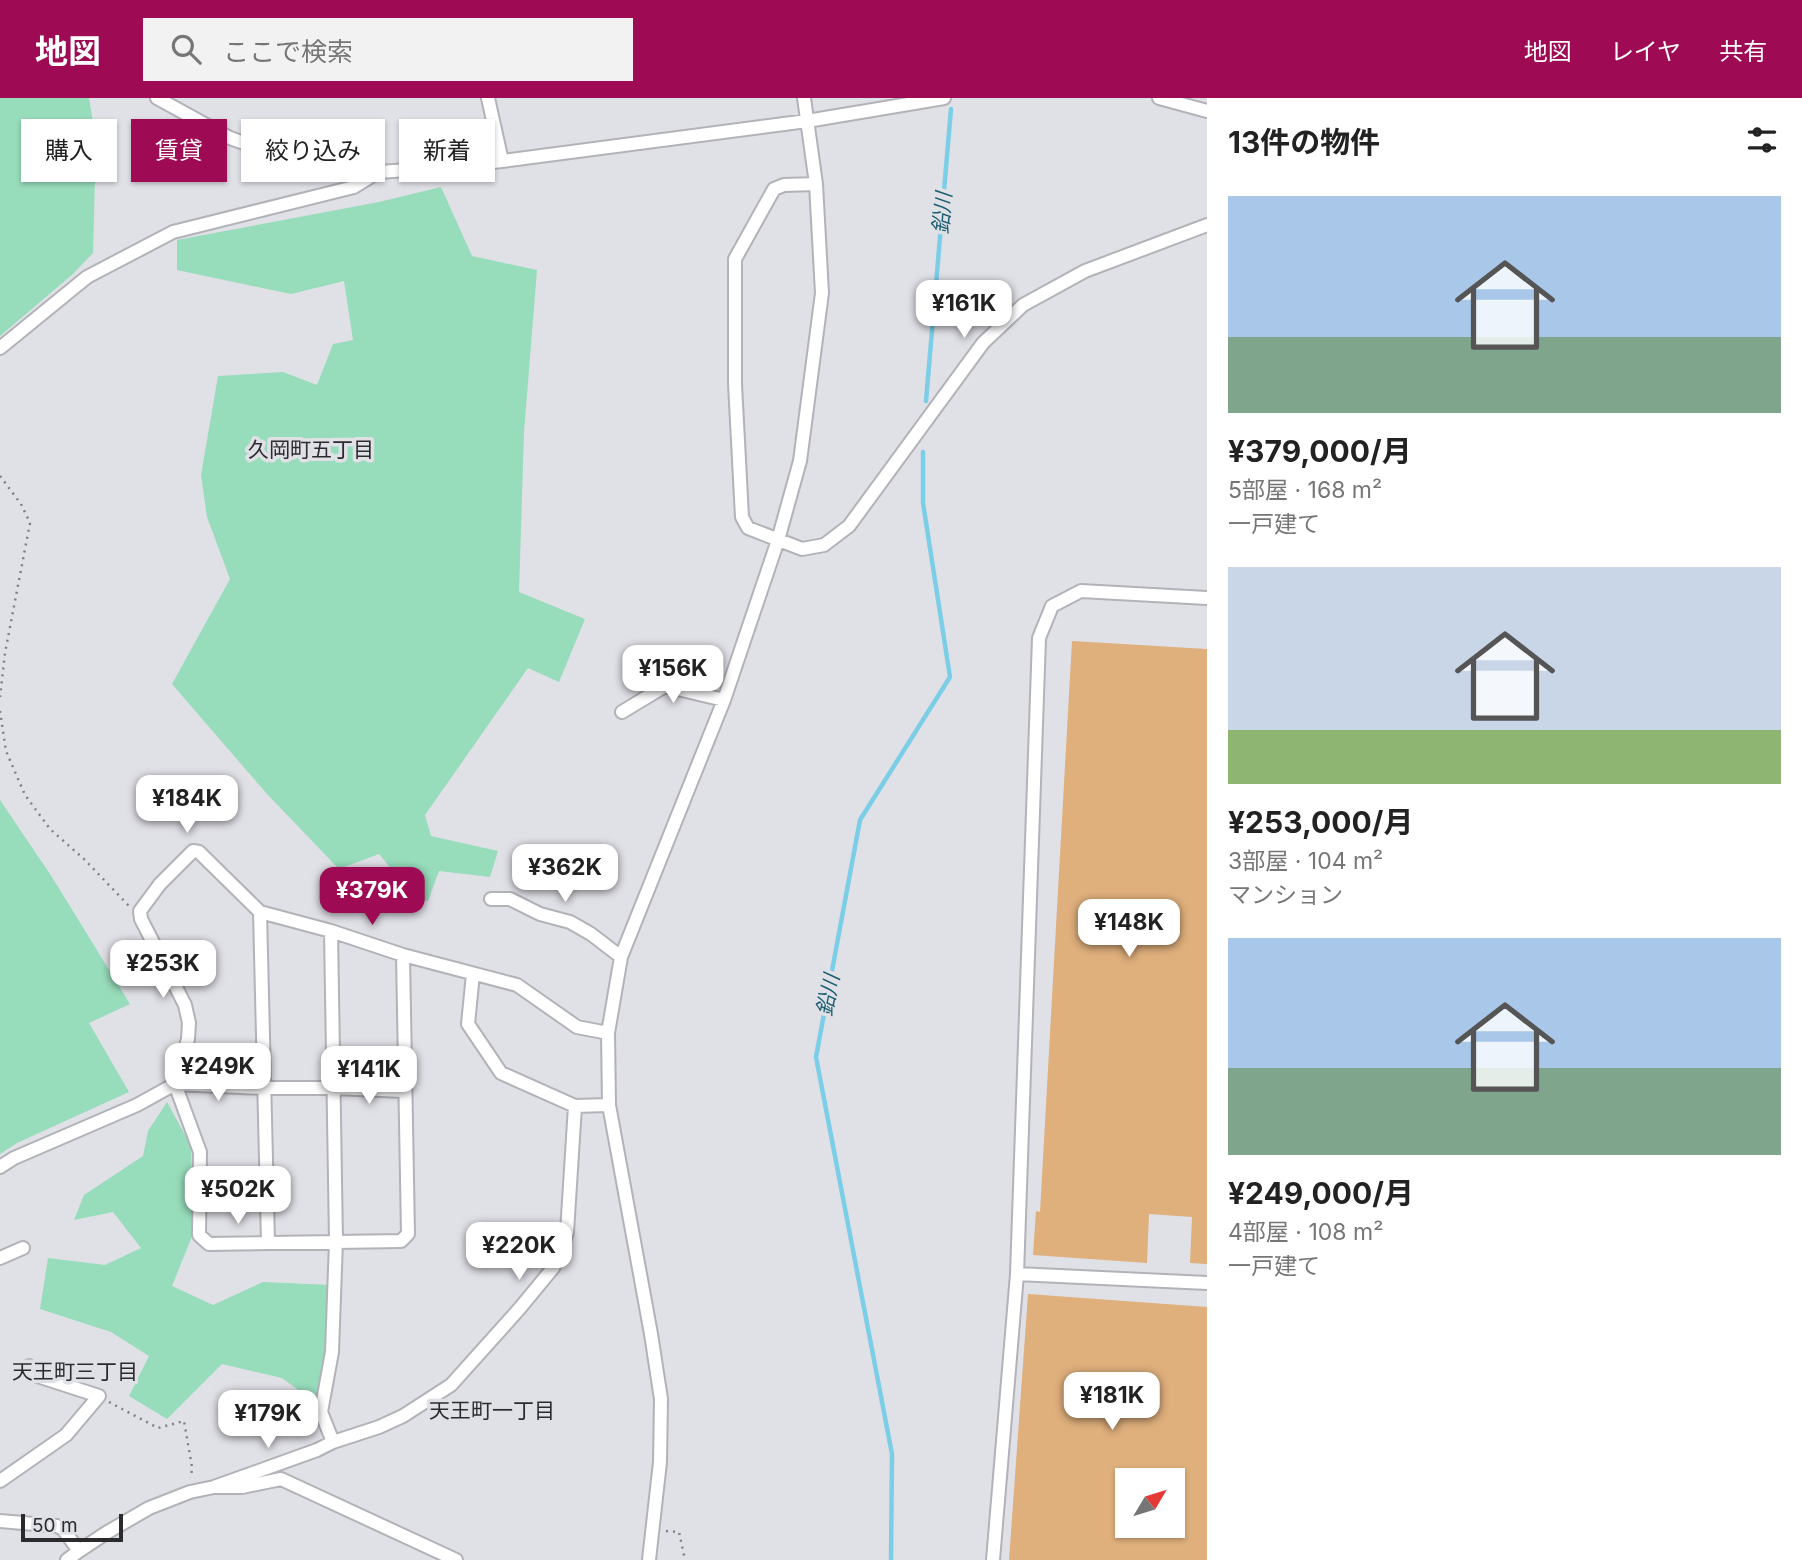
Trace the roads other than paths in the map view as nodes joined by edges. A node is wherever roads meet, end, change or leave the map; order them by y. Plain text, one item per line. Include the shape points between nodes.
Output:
1 (157, 98) edge
2 (488, 98) edge
3 (804, 98) edge
4 (944, 98) edge
5 (1159, 98) edge
6 (1207, 111) edge
7 (807, 121) junction
8 (241, 142) edge
9 (502, 161) junction
10 (385, 171) edge
11 (362, 182) edge
12 (816, 184) junction
13 (1207, 225) edge
14 (0, 348) edge
15 (778, 540) junction
16 (1207, 598) edge
17 (724, 700) junction
18 (622, 712) dead end
19 (491, 899) dead end
20 (260, 912) junction
21 (331, 931) junction
22 (403, 955) junction
23 (621, 957) junction
24 (473, 974) junction
25 (608, 1033) junction
26 (175, 1084) junction
27 (263, 1088) junction
28 (334, 1088) junction
29 (404, 1091) junction
30 (609, 1105) junction
31 (575, 1106) junction
32 (0, 1167) edge
33 (335, 1241) junction
34 (268, 1242) junction
35 (23, 1248) dead end
36 (0, 1258) edge
37 (1017, 1274) junction
38 (1207, 1283) edge
39 (29, 1366) dead end
40 (333, 1442) junction
41 (0, 1481) edge
42 (214, 1487) junction
43 (0, 1521) edge
44 (79, 1551) junction
45 (454, 1559) edge
46 (66, 1560) edge
47 (649, 1560) edge
48 (993, 1560) edge

1 - 8 street
2 - 9 street
3 - 7 street
4 - 7 street
5 - 6 street
7 - 9 street
7 - 12 street
9 - 10 street
11 - 14 street via 173,232 88,277
12 - 15 street via 822,293 800,461
12 - 15 street via 784,185 775,190 735,259 742,517 748,528
13 - 15 street via 1086,271 1023,305 983,343 849,526 824,545 802,549
15 - 17 street
16 - 37 street via 1081,591 1052,606 1039,638
17 - 18 street via 665,685
17 - 23 street
19 - 23 street via 510,899 570,922
20 - 21 street
20 - 26 street via 193,851 140,911 189,1023
20 - 27 street
21 - 22 street
21 - 28 street
22 - 24 street
22 - 29 street
23 - 25 street
24 - 25 street via 517,985 577,1027
24 - 31 street via 468,1024 501,1073
25 - 30 street
26 - 27 street
26 - 32 street
26 - 34 street via 200,1152 199,1235 209,1244
27 - 28 street
27 - 34 street
28 - 29 street
28 - 33 street
29 - 33 street via 408,1234 401,1241
30 - 31 street
30 - 47 street via 660,1399 660,1462
31 - 40 street via 567,1232 552,1268 451,1385 404,1416
33 - 34 street
33 - 40 street via 332,1352 321,1412
35 - 36 street
37 - 38 street
37 - 48 street
39 - 41 street via 28,1373 99,1396 66,1435
40 - 42 street
42 - 44 street via 149,1508
42 - 45 street via 281,1479
43 - 44 street via 57,1526
44 - 46 street

